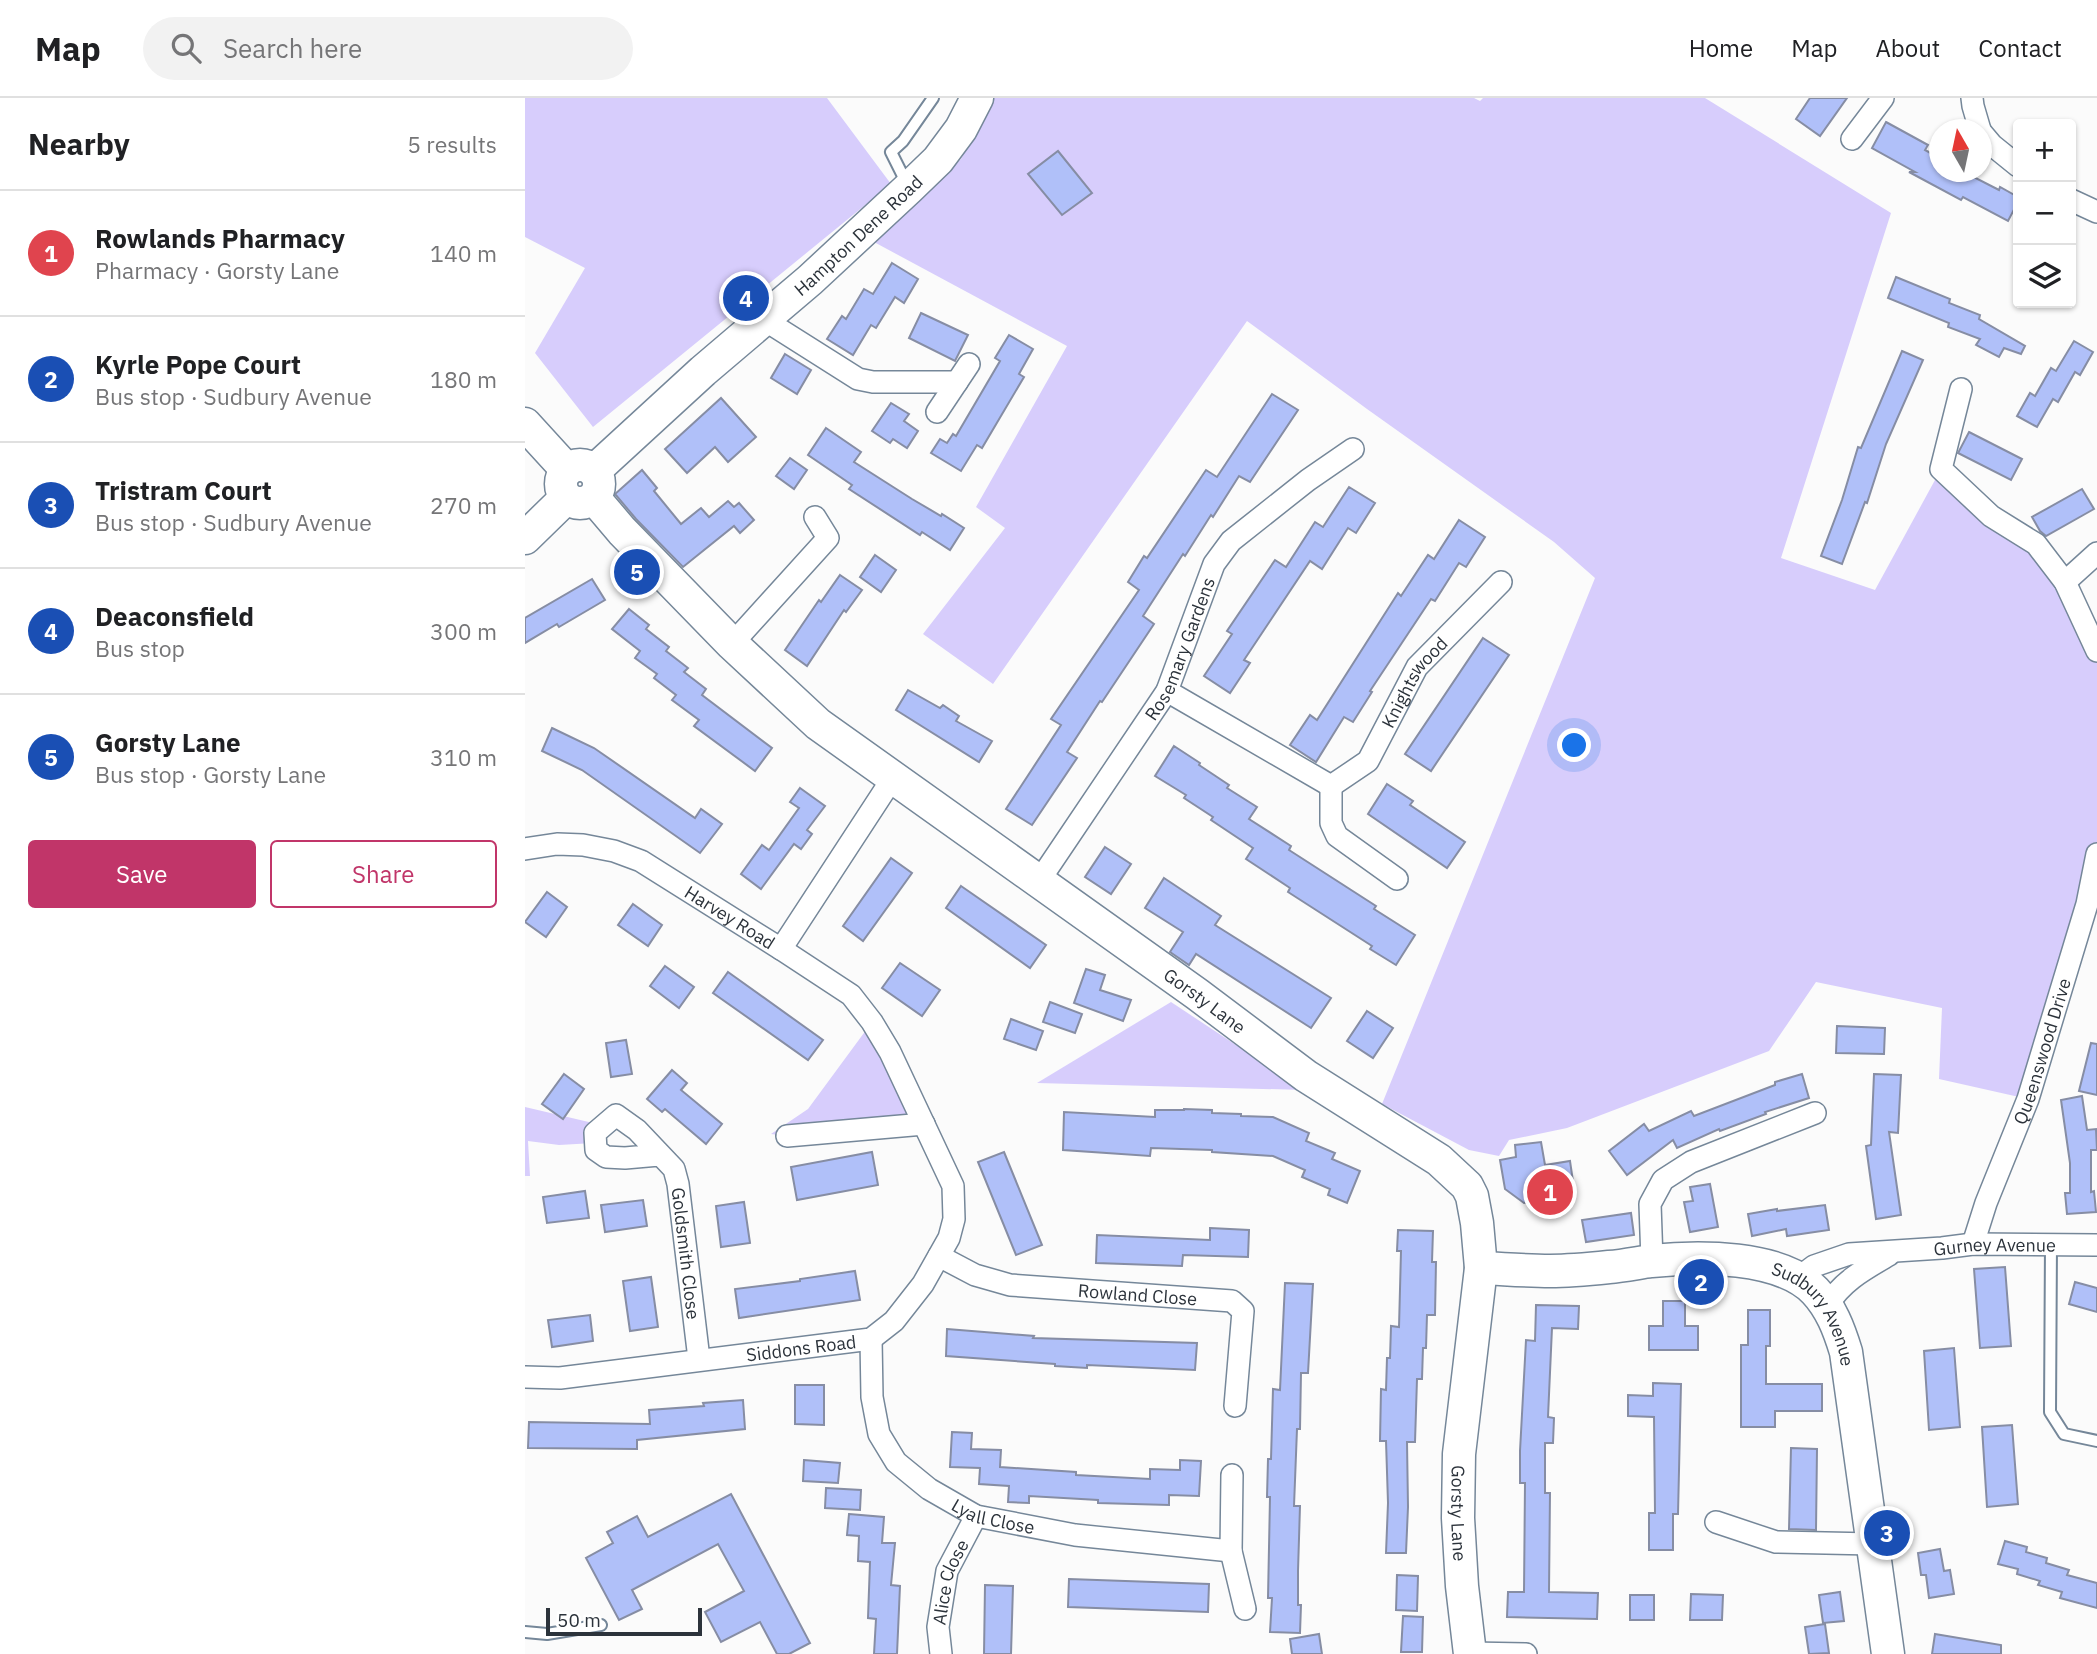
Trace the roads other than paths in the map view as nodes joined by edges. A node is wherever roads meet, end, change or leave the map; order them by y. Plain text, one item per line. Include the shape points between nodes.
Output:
1 (933, 98) edge
2 (977, 98) edge
3 (1883, 98) edge
4 (1972, 98) edge
5 (1977, 119) edge
6 (1852, 139) dead end
7 (1992, 145) edge
8 (2013, 162) edge
9 (909, 188) junction
10 (2076, 202) edge
11 (2097, 212) edge
12 (763, 320) junction
13 (1961, 389) dead end
14 (937, 412) dead end
15 (525, 424) edge
16 (1353, 449) dead end
17 (580, 484) junction
18 (815, 517) dead end
19 (525, 538) edge
20 (2097, 553) edge
21 (1501, 582) dead end
22 (2065, 582) junction
23 (731, 644) junction
24 (2097, 651) edge
25 (1167, 691) junction
26 (894, 776) junction
27 (1331, 786) junction
28 (525, 849) edge
29 (2097, 854) edge
30 (1397, 879) dead end
31 (1039, 881) junction
32 (2092, 905) edge
33 (781, 950) junction
34 (1815, 1113) dead end
35 (924, 1124) junction
36 (787, 1136) dead end
37 (659, 1154) dead end
38 (2051, 1243) junction
39 (1973, 1244) junction
40 (2097, 1245) edge
41 (1894, 1252) junction
42 (939, 1256) junction
43 (1652, 1261) junction
44 (1481, 1268) junction
45 (1798, 1278) junction
46 (1827, 1306) junction
47 (871, 1339) junction
48 (699, 1359) junction
49 (525, 1377) edge
50 (1235, 1406) dead end
51 (2097, 1441) edge
52 (1232, 1475) dead end
53 (976, 1516) junction
54 (1716, 1522) dead end
55 (1873, 1544) junction
56 (1231, 1551) junction
57 (1245, 1609) dead end
58 (601, 1625) dead end
59 (525, 1632) edge
60 (1470, 1653) edge
61 (941, 1654) edge
62 (1526, 1654) edge
63 (1888, 1654) edge

1 - 9 lane via 891,152
2 - 9 street, Hampton Dene Road via 961,130
3 - 6 street
4 - 5 street
7 - 8 street
9 - 12 street, Hampton Dene Road
10 - 11 street
12 - 14 street via 858,379 873,382 963,373
12 - 17 street, Hampton Dene Road
13 - 22 street via 1941,469 1991,516 2036,544
15 - 17 street, Gorsty Lane
16 - 25 street, Rosemary Gardens via 1231,541 1214,564
17 - 19 street, Hampton Dene Road
17 - 23 street, Gorsty Lane
18 - 23 street via 828,538
20 - 22 street
21 - 27 street, Knightswood via 1417,667 1368,761
22 - 24 street
23 - 26 street, Gorsty Lane via 818,724
25 - 27 street
25 - 31 street, Rosemary Gardens
26 - 31 street, Gorsty Lane
26 - 33 street, Harvey Road
27 - 30 street via 1337,836
28 - 33 street, Harvey Road via 583,845 641,861
29 - 32 street, Queenswood Drive
31 - 44 street, Gorsty Lane via 1306,1076 1454,1172 1472,1196
32 - 39 street, Queenswood Drive via 2028,1099
33 - 35 street, Siddons Road via 851,995 890,1052
34 - 43 street via 1691,1162 1663,1180 1650,1204
35 - 36 street
35 - 42 street, Siddons Road via 953,1186 954,1219
37 - 48 street, Goldsmith Close via 677,1178
38 - 39 street, Gurney Avenue
38 - 40 street, Gurney Avenue
38 - 51 lane via 2050,1412 2064,1434
39 - 41 street, Gurney Avenue
41 - 45 street, Gurney Avenue via 1849,1254 1814,1266
41 - 46 street, Gurney Avenue via 1855,1274
42 - 47 street, Siddons Road via 894,1321
42 - 50 street, Rowland Close via 975,1275 1010,1285 1232,1301 1243,1311
43 - 44 street, Sudbury Avenue via 1552,1271
43 - 45 street, Sudbury Avenue via 1703,1258 1745,1262
44 - 60 street, Gorsty Lane via 1459,1454 1458,1518
45 - 46 street, Sudbury Avenue
46 - 55 street, Sudbury Avenue via 1846,1352
47 - 48 street, Siddons Road
47 - 53 street, Lyall Close via 879,1433 896,1462 929,1489
48 - 49 street, Siddons Road via 560,1378
52 - 56 street
53 - 56 street, Lyall Close via 1076,1535
53 - 61 street, Alice Close via 947,1571 938,1627
54 - 55 street via 1776,1542
55 - 63 street, Sudbury Avenue
56 - 57 street
58 - 59 lane via 547,1634
60 - 62 street

